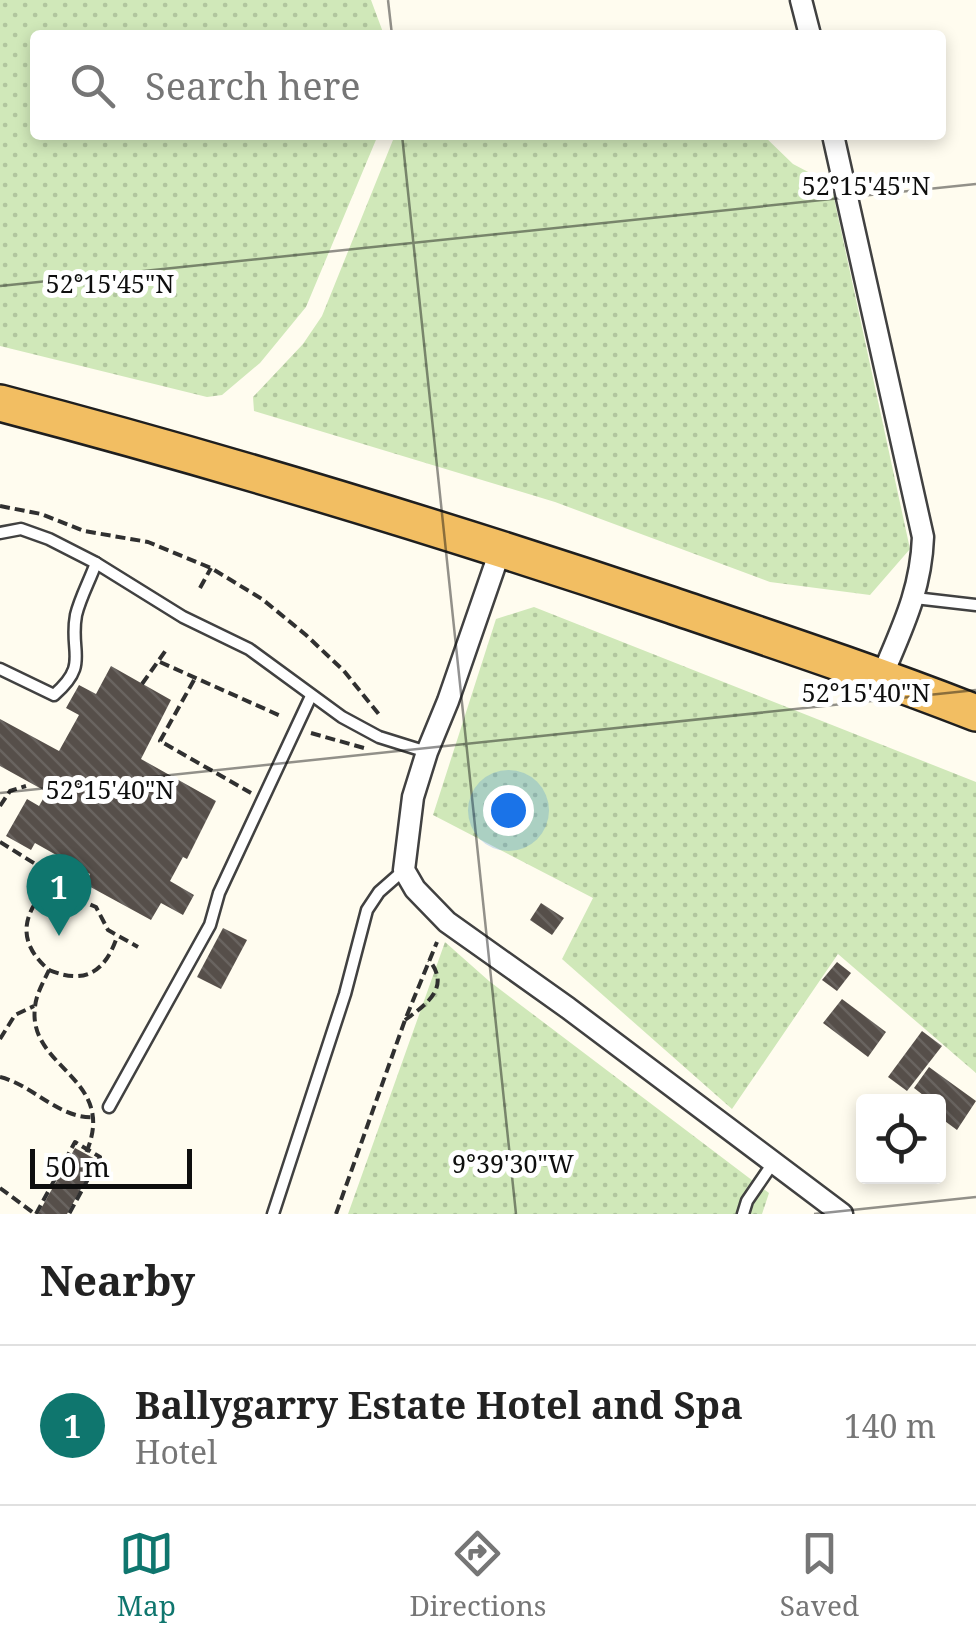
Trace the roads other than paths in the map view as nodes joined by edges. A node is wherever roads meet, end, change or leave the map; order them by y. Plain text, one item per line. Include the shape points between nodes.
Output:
1 (801, 0) edge
2 (809, 30) edge
3 (834, 140) edge
4 (0, 403) edge
5 (0, 533) edge
6 (500, 548) junction
7 (96, 563) junction
8 (915, 598) junction
9 (976, 604) edge
10 (0, 669) edge
11 (882, 676) junction
12 (311, 696) junction
13 (976, 712) edge
14 (427, 752) junction
15 (404, 870) junction
16 (109, 1107) dead end
17 (774, 1162) junction
18 (274, 1214) edge
19 (743, 1214) edge
20 (842, 1214) edge

1 - 2 street
3 - 8 street via 920,522 922,572
4 - 6 highway
5 - 7 lane via 33,532
6 - 11 highway
6 - 14 street
7 - 10 lane via 76,615 72,680 54,695
7 - 12 lane via 249,649
8 - 9 lane
8 - 11 street
11 - 13 highway
12 - 14 lane via 379,737
12 - 16 lane via 210,925
14 - 15 street
15 - 17 street via 448,922
15 - 18 lane via 368,910
17 - 19 lane
17 - 20 street

